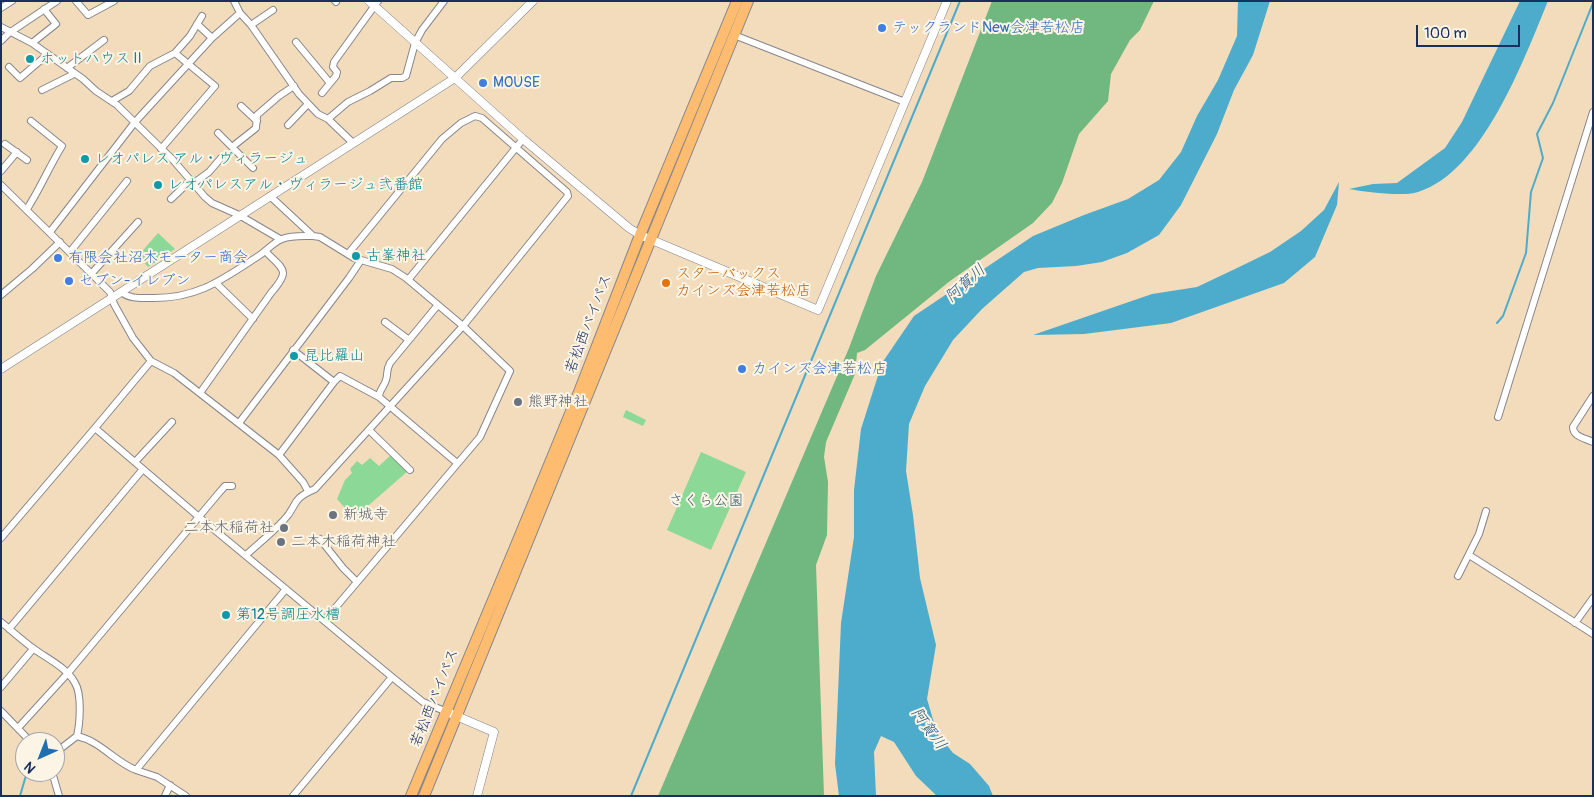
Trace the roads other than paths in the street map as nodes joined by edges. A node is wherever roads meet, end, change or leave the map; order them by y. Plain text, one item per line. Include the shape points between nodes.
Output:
1 (12, 1) edge
2 (58, 1) edge
3 (76, 1) edge
4 (114, 1) edge
5 (234, 1) edge
6 (444, 1) edge
7 (533, 1) edge
8 (737, 1) edge
9 (748, 1) edge
10 (947, 1) edge
11 (374, 3) edge
12 (1, 8) edge
13 (44, 9) junction
14 (273, 10) dead end
15 (240, 13) junction
16 (202, 16) dead end
17 (197, 24) junction
18 (251, 25) junction
19 (1, 27) edge
20 (9, 33) junction
21 (734, 36) junction
22 (212, 38) junction
23 (104, 40) dead end
24 (1, 41) edge
25 (296, 42) dead end
26 (32, 43) junction
27 (415, 44) junction
28 (175, 53) junction
29 (48, 54) junction
30 (188, 63) junction
31 (9, 66) dead end
32 (67, 68) junction
33 (74, 74) junction
34 (455, 78) junction
35 (330, 83) junction
36 (294, 86) junction
37 (42, 90) dead end
38 (322, 93) dead end
39 (112, 101) junction
40 (905, 102) junction
41 (308, 104) junction
42 (241, 106) dead end
43 (1593, 112) edge
44 (328, 119) junction
45 (31, 121) dead end
46 (257, 121) junction
47 (135, 122) junction
48 (288, 125) dead end
49 (218, 133) dead end
50 (523, 139) junction
51 (353, 143) junction
52 (5, 144) dead end
53 (232, 148) junction
54 (516, 148) junction
55 (161, 149) junction
56 (17, 152) junction
57 (221, 158) dead end
58 (27, 160) dead end
59 (253, 168) dead end
60 (1, 171) edge
61 (127, 181) dead end
62 (192, 182) junction
63 (1, 185) edge
64 (270, 196) junction
65 (171, 199) dead end
66 (26, 210) junction
67 (239, 215) junction
68 (138, 222) dead end
69 (50, 232) junction
70 (313, 236) junction
71 (645, 237) junction
72 (280, 240) junction
73 (60, 242) junction
74 (265, 251) junction
75 (70, 252) junction
76 (348, 254) junction
77 (361, 260) junction
78 (92, 273) junction
79 (408, 280) junction
80 (217, 284) junction
81 (121, 292) junction
82 (1, 295) edge
83 (112, 297) junction
84 (437, 306) junction
85 (253, 319) junction
86 (385, 322) dead end
87 (463, 326) junction
88 (409, 340) junction
89 (294, 350) junction
90 (151, 361) junction
91 (1, 370) edge
92 (334, 382) junction
93 (200, 393) junction
94 (1593, 396) edge
95 (379, 397) junction
96 (390, 406) junction
97 (1498, 417) dead end
98 (172, 422) dead end
99 (239, 423) junction
100 (95, 428) junction
101 (369, 430) junction
102 (1593, 442) edge
103 (278, 455) junction
104 (135, 462) junction
105 (457, 463) junction
106 (143, 469) junction
107 (410, 470) dead end
108 (232, 486) dead end
109 (308, 491) junction
110 (1486, 511) dead end
111 (199, 517) junction
112 (1, 538) edge
113 (320, 539) dead end
114 (1469, 555) junction
115 (246, 556) junction
116 (1458, 576) dead end
117 (357, 582) junction
118 (286, 589) junction
119 (1593, 598) edge
120 (325, 620) junction
121 (1, 622) edge
122 (1575, 623) junction
123 (9, 629) junction
124 (1593, 634) edge
125 (34, 649) junction
126 (68, 673) junction
127 (392, 677) junction
128 (1, 687) edge
129 (1, 711) edge
130 (447, 712) junction
131 (457, 716) junction
132 (18, 728) junction
133 (22, 732) edge
134 (77, 736) junction
135 (65, 745) edge
136 (136, 770) junction
137 (55, 782) edge
138 (170, 785) junction
139 (59, 796) edge
140 (165, 796) edge
141 (186, 796) edge
142 (292, 796) edge
143 (411, 796) edge
144 (424, 796) edge
145 (477, 796) edge

1 - 12 street
2 - 13 street
3 - 4 street via 88,15
5 - 15 street
6 - 27 street
7 - 34 street
8 - 71 highway, 若松西バイパス
9 - 21 highway, 若松西バイパス
10 - 40 street
11 - 27 street
11 - 35 street via 334,62 337,72
13 - 20 street
13 - 26 street via 56,24
14 - 18 street
15 - 18 street
15 - 22 street
16 - 17 street
17 - 22 street
17 - 28 street
18 - 36 street
19 - 20 street
20 - 24 street
20 - 26 street
21 - 40 street
21 - 71 highway, 若松西バイパス
22 - 30 street
23 - 32 street
25 - 35 street
26 - 29 street
27 - 34 street
27 - 44 street via 406,76 391,78 348,102
28 - 30 street
28 - 39 street via 150,66 129,91
29 - 31 street via 20,78
29 - 32 street
30 - 47 street
30 - 55 street via 215,86
32 - 33 street
33 - 37 street
33 - 39 street
34 - 50 street
34 - 51 street
35 - 38 street
36 - 41 street
36 - 46 street via 268,104 257,115
39 - 47 street
40 - 71 street via 818,310
41 - 44 street
41 - 48 street
42 - 46 street
43 - 97 street
44 - 51 street
45 - 66 street via 62,146
46 - 53 street via 256,128
47 - 55 street
47 - 69 street
49 - 53 street
50 - 54 street
50 - 71 street via 629,228
51 - 64 street
52 - 56 street
53 - 59 street
54 - 76 street via 482,118 475,116 461,124 428,154
54 - 79 street
54 - 87 street via 568,196
55 - 62 street
56 - 58 street
56 - 60 street
57 - 62 street via 209,172
61 - 75 street
62 - 65 street
62 - 67 street via 212,202
63 - 66 street
64 - 67 street
64 - 70 street
66 - 69 street
67 - 72 street
67 - 81 street
68 - 78 street
69 - 73 street
70 - 72 street
70 - 76 street
71 - 130 highway, 若松西バイパス
71 - 131 highway, 若松西バイパス
72 - 74 street
73 - 75 street
73 - 82 street
74 - 80 street
74 - 85 street via 284,274
75 - 78 street
76 - 77 street
77 - 79 street via 392,269
77 - 89 street
78 - 83 street
79 - 84 street
80 - 81 street via 161,298 135,298
80 - 85 street
81 - 83 street
83 - 90 street via 132,338
83 - 91 street
84 - 87 street
84 - 88 street
85 - 93 street
86 - 88 street
87 - 96 street
87 - 105 street via 510,371 480,437
88 - 95 street via 386,370 386,380
89 - 92 street
89 - 99 street
90 - 93 street via 174,373
90 - 100 street
92 - 95 street via 340,376
92 - 103 street
93 - 99 street
94 - 102 street via 1573,431
95 - 96 street
96 - 101 street
96 - 105 street
98 - 104 street
99 - 103 street
100 - 104 street
100 - 112 street
101 - 107 street
101 - 109 street via 314,489
103 - 109 street
104 - 106 street
105 - 117 street
106 - 111 street
106 - 123 street
108 - 111 street via 226,486
109 - 115 street via 297,499 284,520
110 - 114 street
111 - 115 street
111 - 126 street
113 - 117 street
114 - 116 street
114 - 122 street
115 - 118 street
117 - 120 street
118 - 120 street
118 - 136 street
119 - 122 street
120 - 127 street
121 - 123 street
122 - 124 street
123 - 125 street
125 - 126 street
125 - 128 street
126 - 132 street
126 - 134 street via 78,689 80,726
127 - 130 street via 423,702
127 - 142 street
129 - 132 street
130 - 131 street
130 - 143 highway, 若松西バイパス
131 - 144 highway, 若松西バイパス
131 - 145 street via 494,732
132 - 133 street
134 - 135 street
134 - 136 street
136 - 138 street
137 - 139 street
138 - 140 street
138 - 141 street

